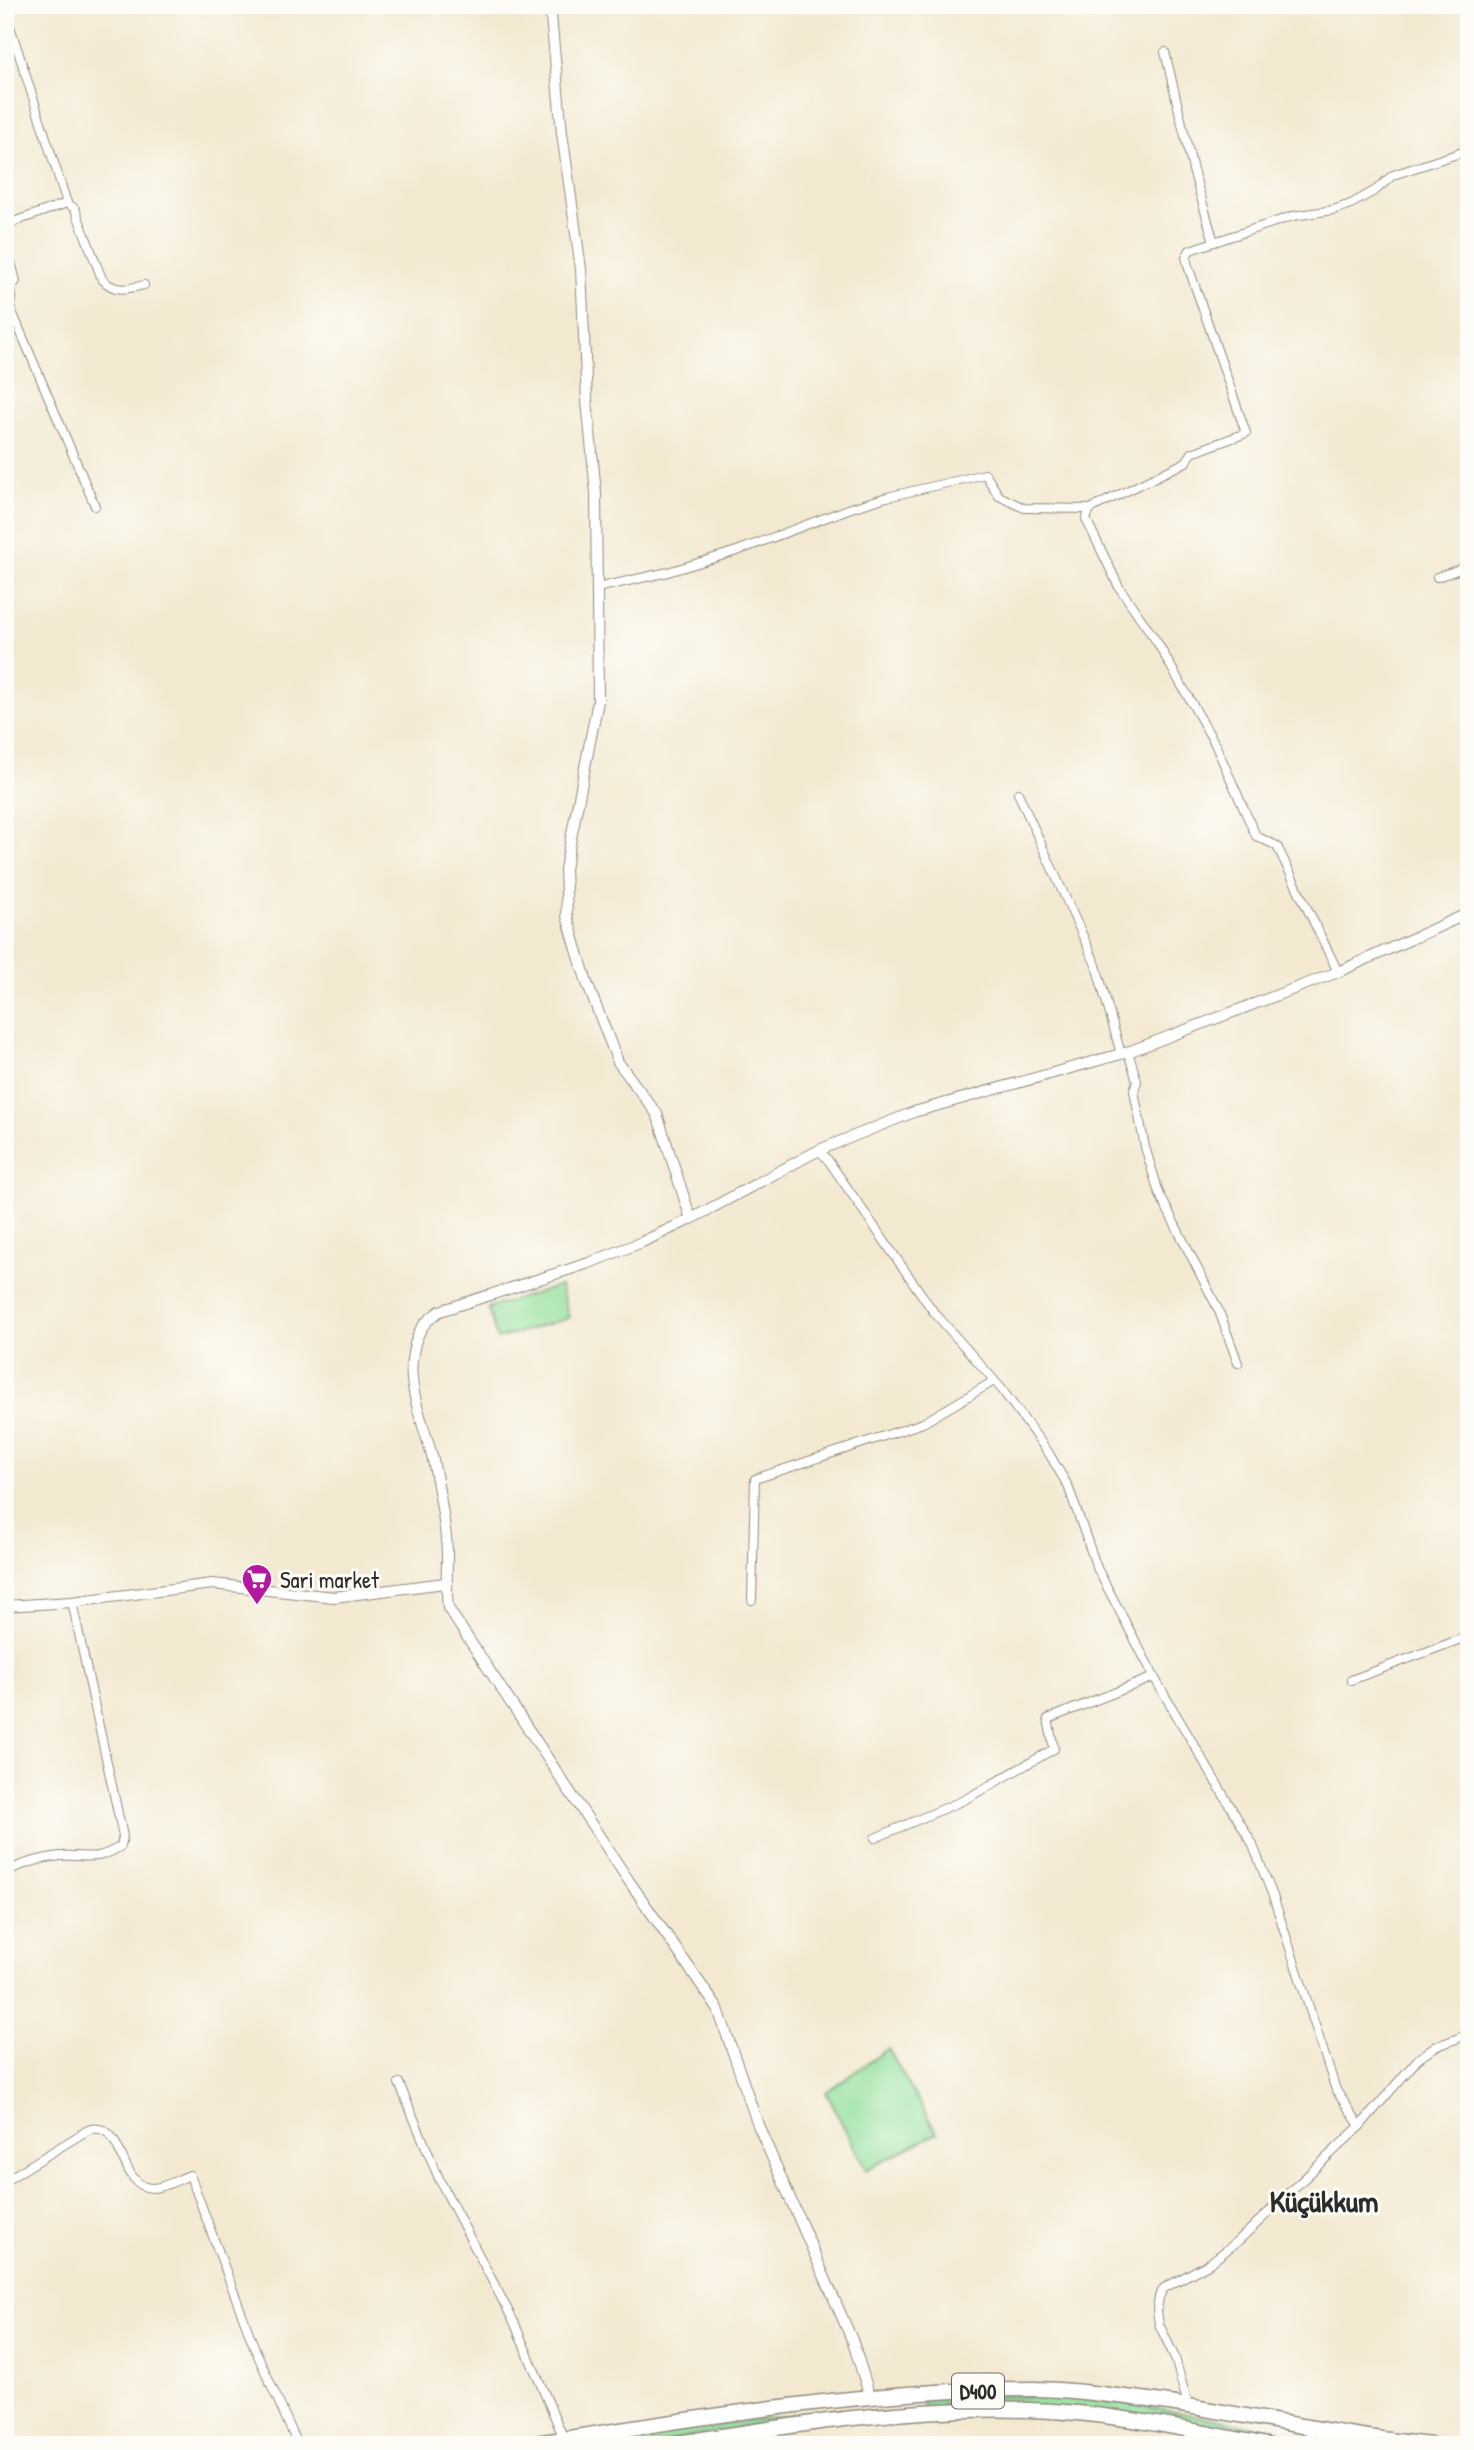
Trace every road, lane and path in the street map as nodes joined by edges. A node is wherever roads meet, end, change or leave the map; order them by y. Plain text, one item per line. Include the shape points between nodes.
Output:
1 (551, 5) edge
2 (5, 11) edge
3 (1165, 52) dead end
4 (1469, 150) edge
5 (67, 203) junction
6 (5, 225) edge
7 (5, 241) edge
8 (1214, 242) junction
9 (144, 285) dead end
10 (95, 506) dead end
11 (1090, 509) junction
12 (1469, 566) edge
13 (1437, 577) dead end
14 (597, 588) junction
15 (1018, 793) dead end
16 (1469, 913) edge
17 (1338, 972) junction
18 (1125, 1053) junction
19 (818, 1150) junction
20 (691, 1219) junction
21 (1238, 1363) dead end
22 (995, 1381) junction
23 (445, 1583) junction
24 (751, 1600) dead end
25 (72, 1602) junction
26 (5, 1606) edge
27 (1469, 1636) edge
28 (1154, 1677) junction
29 (1351, 1681) dead end
30 (874, 1839) dead end
31 (5, 1872) edge
32 (1469, 2034) edge
33 (399, 2083) dead end
34 (1360, 2126) junction
35 (5, 2181) edge
36 (870, 2397) junction
37 (1188, 2405) junction
38 (874, 2414) junction
39 (564, 2439) junction
40 (298, 2445) edge
41 (523, 2445) edge
42 (664, 2445) edge
43 (1267, 2445) edge
44 (1432, 2445) edge

1 - 14 street via 581,270 596,492
2 - 5 street
3 - 8 street
4 - 8 street via 1393,175 1376,190 1342,207 1293,216
5 - 6 street
5 - 9 street via 75,209 102,279 127,289
7 - 10 street via 16,281 10,307
8 - 11 street via 1190,250 1185,257 1246,433 1192,453 1186,462
11 - 14 street via 1024,508 999,496 985,474 887,497 737,551
11 - 17 street via 1086,519 1119,587 1157,642 1215,744 1256,836 1277,846
12 - 13 street
14 - 20 street via 598,701 565,869 567,916 618,1062 657,1114
15 - 18 street via 1096,965
16 - 17 street
17 - 18 street
18 - 19 street via 914,1112
18 - 21 street via 1137,1081 1134,1091 1159,1194 1219,1311
19 - 20 street
19 - 22 street via 933,1311
20 - 23 street via 589,1263 440,1311 425,1321 412,1362 414,1388 435,1468 447,1554
22 - 24 street via 923,1423 755,1479
22 - 28 street via 1068,1486 1097,1568
23 - 25 street via 334,1597 212,1584
23 - 36 street via 448,1608 718,2009 758,2126 853,2342
25 - 26 street
25 - 31 street via 123,1836 121,1846 100,1856 38,1860
27 - 29 street
28 - 30 street via 1048,1719 1054,1749 964,1800
28 - 34 street via 1252,1843 1336,2090
32 - 34 street via 1418,2059
33 - 39 street via 440,2180 514,2322
34 - 37 street via 1238,2241 1210,2263 1164,2288 1157,2311 1159,2324 1175,2358
35 - 40 street via 88,2130 100,2128 108,2132 134,2180 144,2187 155,2188 190,2175 255,2349
36 - 37 highway, D400 via 1035,2389
36 - 38 highway
36 - 39 highway, D400
37 - 44 highway, D400 via 1371,2439
38 - 42 highway, D400
38 - 43 highway, D400 via 1074,2413
39 - 41 highway, D400

